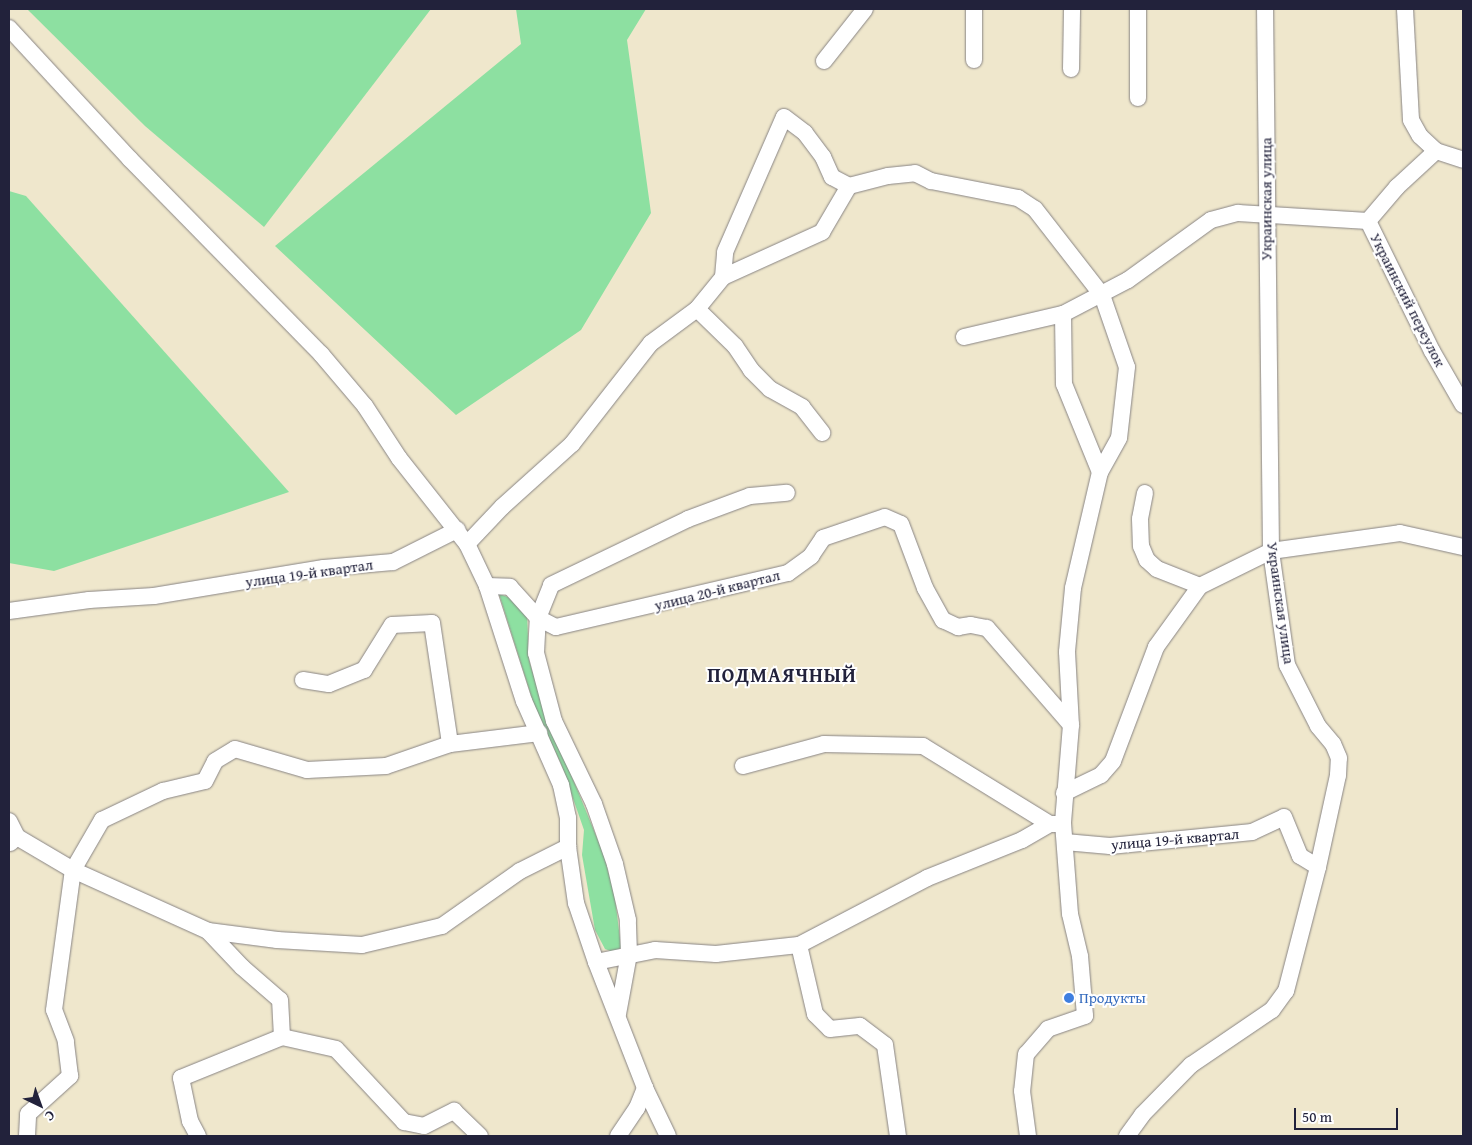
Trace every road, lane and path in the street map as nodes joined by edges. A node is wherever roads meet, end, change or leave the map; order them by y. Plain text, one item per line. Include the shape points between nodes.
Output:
1 (865, 9) edge
2 (974, 9) edge
3 (1072, 9) edge
4 (1138, 9) edge
5 (1265, 9) edge
6 (1405, 9) edge
7 (9, 28) edge
8 (974, 60) dead end
9 (824, 61) dead end
10 (1071, 69) dead end
11 (1138, 98) dead end
12 (1436, 151) junction
13 (1463, 160) edge
14 (849, 186) junction
15 (1267, 214) junction
16 (1368, 221) junction
17 (723, 278) junction
18 (1102, 295) junction
19 (697, 309) junction
20 (1063, 314) junction
21 (964, 337) dead end
22 (1463, 406) edge
23 (822, 433) dead end
24 (1100, 472) junction
25 (1145, 493) dead end
26 (787, 494) dead end
27 (457, 530) junction
28 (467, 544) junction
29 (1463, 547) edge
30 (1271, 551) junction
31 (487, 586) junction
32 (1200, 586) junction
33 (9, 611) edge
34 (538, 618) junction
35 (303, 680) dead end
36 (1071, 725) junction
37 (539, 733) junction
38 (450, 744) junction
39 (743, 766) dead end
40 (1064, 793) junction
41 (9, 821) edge
42 (1056, 824) junction
43 (13, 841) edge
44 (1065, 842) junction
45 (568, 847) junction
46 (1318, 867) junction
47 (73, 870) junction
48 (208, 931) junction
49 (799, 945) junction
50 (629, 954) junction
51 (596, 962) junction
52 (618, 1014) junction
53 (282, 1037) junction
54 (645, 1088) junction
55 (27, 1136) edge
56 (198, 1136) edge
57 (480, 1136) edge
58 (618, 1136) edge
59 (668, 1136) edge
60 (898, 1136) edge
61 (1028, 1136) edge
62 (1127, 1136) edge

1 - 9 street
2 - 8 street
3 - 10 street
4 - 11 street
5 - 15 street, Украинская улица
6 - 12 street via 1411,120 1420,136
7 - 27 street via 130,159 322,354 366,406 399,458
12 - 13 street
12 - 16 street via 1397,187
14 - 17 street via 822,232
14 - 17 street via 832,177 823,157 805,133 784,117 725,252
14 - 18 street via 915,173 939,183 1018,198 1035,209
15 - 16 street
15 - 18 street via 1238,213 1211,220 1187,234 1167,254
15 - 30 street, Украинская улица
16 - 22 street, Украинский переулок
17 - 19 street
18 - 20 street
18 - 24 street via 1127,367 1119,438
19 - 23 street via 735,346 751,370 770,389 802,407
19 - 28 street via 651,343 572,444 502,507
20 - 21 street
20 - 24 street via 1064,384
24 - 36 street via 1073,588 1067,652
25 - 32 street via 1140,519 1141,546 1146,560 1157,570
26 - 34 street via 750,496 688,519 551,585
27 - 28 street
27 - 33 street, улица 19-й квартал via 393,562 324,568 154,596 88,600
28 - 31 street
29 - 30 street via 1400,533
30 - 32 street
30 - 46 street, Украинская улица via 1287,665 1318,726 1333,744 1339,758
31 - 34 street, улица 20-й квартал via 510,587
31 - 37 street via 524,701
32 - 40 street via 1156,646 1113,761 1101,775
34 - 36 street, улица 20-й квартал via 556,627 788,573 811,556 823,538 885,518 901,524 925,588 943,620 958,627 971,624 987,628
34 - 50 street via 536,653 548,699 554,721 594,804 615,864 628,920
35 - 38 street via 330,684 364,670 392,625 432,623
36 - 40 street
37 - 38 street
37 - 45 street via 561,786 568,818
38 - 47 street via 386,766 307,770 235,749 215,761 205,781 163,791 102,820
39 - 42 street via 824,744 923,746
40 - 42 street
41 - 43 street
42 - 44 street
42 - 49 street via 927,878
43 - 47 street
44 - 46 street, улица 19-й квартал via 1110,846 1252,832 1284,818 1300,856
44 - 61 street via 1070,914 1080,956 1085,1016 1048,1029 1026,1054 1022,1091
45 - 48 street via 520,871 442,926 362,946
45 - 51 street via 576,903
46 - 62 street, Украинская улица via 1286,991 1272,1010 1191,1065 1142,1115
47 - 48 street
47 - 55 street via 54,1010 66,1041 70,1076 28,1114
48 - 53 street via 242,968 280,1000
49 - 50 street via 716,954 655,950
49 - 60 street via 815,1014 830,1029 860,1026 885,1045
50 - 51 street
50 - 52 street
51 - 52 street
52 - 54 street
53 - 56 street via 181,1078 190,1121
53 - 57 street via 336,1049 404,1122 424,1126 454,1111
54 - 58 street via 637,1108
54 - 59 street

